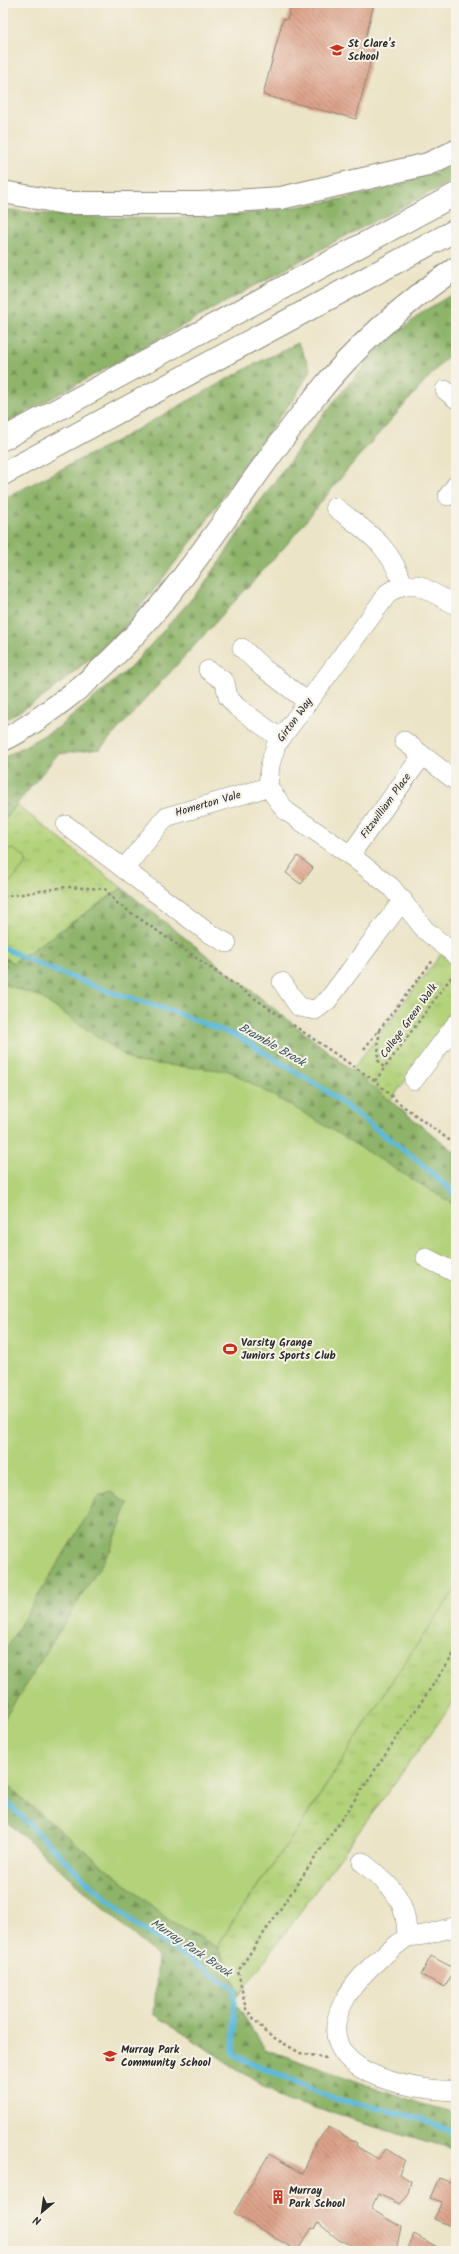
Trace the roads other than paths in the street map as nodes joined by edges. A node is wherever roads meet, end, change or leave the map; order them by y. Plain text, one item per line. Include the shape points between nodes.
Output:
1 (456, 151) edge
2 (3, 192) edge
3 (456, 194) edge
4 (456, 230) edge
5 (456, 268) edge
6 (3, 439) edge
7 (3, 474) edge
8 (335, 507) dead end
9 (403, 585) junction
10 (456, 605) edge
11 (242, 648) dead end
12 (208, 670) dead end
13 (308, 702) junction
14 (281, 739) junction
15 (3, 740) edge
16 (404, 741) dead end
17 (422, 756) junction
18 (451, 777) edge
19 (268, 788) junction
20 (66, 825) dead end
21 (350, 856) junction
22 (124, 869) junction
23 (403, 900) junction
24 (227, 943) dead end
25 (450, 950) edge
26 (282, 982) dead end
27 (456, 1024) edge
28 (414, 1080) dead end
29 (426, 1258) dead end
30 (456, 1273) edge
31 (362, 1862) dead end
32 (454, 1927) dead end
33 (407, 1937) junction
34 (456, 2091) edge

1 - 2 highway via 428,164 281,198 202,203 65,202
3 - 6 highway
4 - 7 highway
5 - 15 highway via 424,290 381,326 316,396 253,479 213,538 162,605 129,643 87,682 47,713
8 - 9 street via 383,546 398,568
9 - 10 street via 418,585
9 - 13 street, Girton Way via 389,592
11 - 13 street via 263,668
12 - 14 street via 225,682 228,697 237,707
13 - 14 street, Girton Way
14 - 19 street, Girton Way via 276,745 270,766
16 - 17 street
17 - 18 street
17 - 21 street, Fitzwilliam Place
19 - 21 street via 286,811
19 - 22 street, Homerton Vale via 166,817
20 - 22 street
21 - 23 street via 391,887
22 - 24 street via 206,932
23 - 25 street via 425,930
23 - 26 street via 327,1001 315,1010 300,1007
27 - 28 street
29 - 30 street
31 - 33 street via 385,1882 404,1907
32 - 33 street
33 - 34 street via 372,1965 354,1985 343,2003 337,2020 336,2034 340,2047 349,2060 393,2082 417,2088

